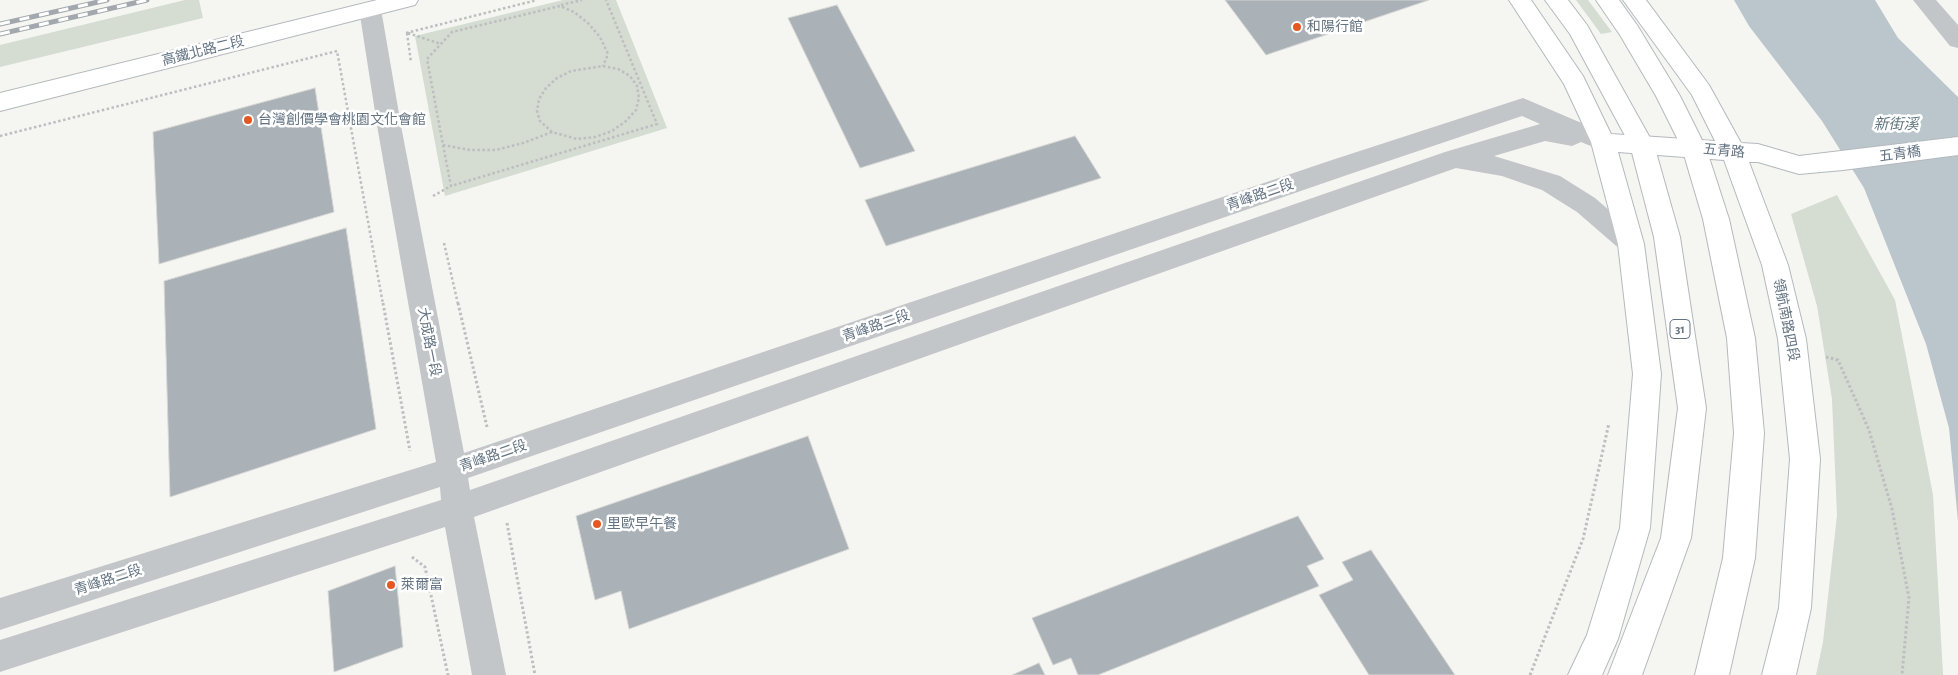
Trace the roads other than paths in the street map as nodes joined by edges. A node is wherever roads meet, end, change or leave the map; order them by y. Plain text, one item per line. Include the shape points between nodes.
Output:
1 (407, 0) edge
2 (1520, 0) edge
3 (1556, 0) edge
4 (1606, 0) edge
5 (1634, 0) edge
6 (1924, 0) edge
7 (370, 9) junction
8 (1958, 40) edge
9 (0, 102) edge
10 (1603, 142) junction
11 (1642, 145) junction
12 (1958, 146) edge
13 (1694, 148) junction
14 (1734, 151) junction
15 (1454, 159) junction
16 (1843, 161) joint
17 (1632, 244) junction
18 (452, 470) junction
19 (457, 509) junction
20 (0, 614) edge
21 (0, 656) edge
22 (489, 675) edge
23 (1585, 675) edge
24 (1625, 675) edge
25 (1712, 675) edge
26 (1779, 675) edge

1 - 7 street, 高鐵北路二段
2 - 10 street via 1575,82
3 - 11 street, 31 via 1579,30
4 - 13 street via 1629,30
5 - 14 street, 領航南路四段 via 1700,92
6 - 8 street
7 - 9 street, 高鐵北路二段
7 - 18 street, 大成路一段
10 - 11 street, 五青路
10 - 15 street via 1545,132
10 - 17 street
10 - 18 street, 青峰路二段 via 1522,108
11 - 13 street, 五青路
11 - 24 street, 31 via 1667,237 1692,408 1676,538
12 - 16 street, 五青橋
13 - 14 street, 五青路
13 - 25 street via 1716,219 1741,338 1749,432 1739,558
14 - 16 street, 五青路 via 1799,165
14 - 26 street, 領航南路四段 via 1775,265 1790,330 1805,458 1795,608
15 - 17 street via 1503,167 1551,183 1586,205
15 - 19 street
17 - 23 street via 1647,374 1635,528 1602,639
18 - 19 street, 大成路一段
18 - 20 street, 青峰路二段
19 - 21 street
19 - 22 street, 大成路一段

